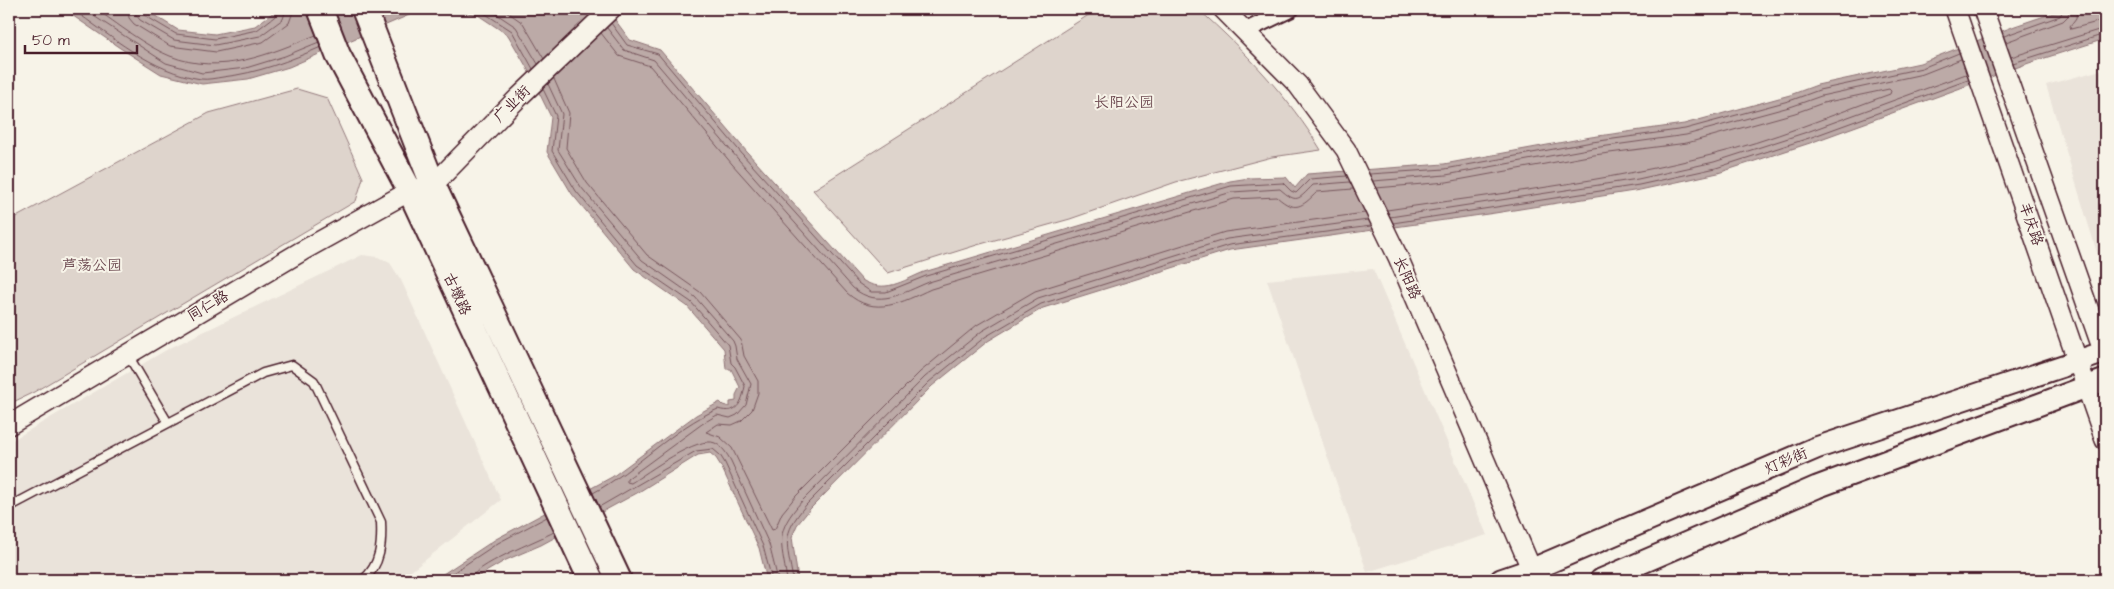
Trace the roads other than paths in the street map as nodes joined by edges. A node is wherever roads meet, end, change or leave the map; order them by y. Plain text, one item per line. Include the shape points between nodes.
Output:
1 (320, 9) edge
2 (364, 9) edge
3 (611, 9) edge
4 (1223, 9) edge
5 (1292, 9) edge
6 (1955, 9) edge
7 (1983, 9) edge
8 (1245, 31) junction
9 (433, 185) junction
10 (410, 191) junction
11 (128, 354) junction
12 (2105, 354) edge
13 (2079, 362) junction
14 (2096, 383) edge
15 (168, 423) junction
16 (9, 425) edge
17 (2105, 440) edge
18 (9, 507) edge
19 (1534, 575) edge
20 (363, 580) edge
21 (591, 580) edge
22 (619, 580) edge
23 (1500, 580) edge
24 (1601, 580) edge

1 - 10 main road, 古墩路 via 338,55
2 - 9 main road, 古墩路
3 - 9 street, 广业街
4 - 8 street, 长阳路
5 - 8 street
6 - 13 street, 丰庆路
7 - 12 street, 丰庆路
8 - 19 street, 长阳路 via 1298,85 1346,150 1398,258
9 - 10 street
9 - 22 main road, 古墩路
10 - 11 street, 同仁路 via 302,250
10 - 21 main road, 古墩路
11 - 15 lane
11 - 16 street, 同仁路
12 - 13 main road, 灯彩街
13 - 14 street, 丰庆路
13 - 19 main road, 灯彩街 via 1816,448
14 - 17 street, 丰庆路
14 - 24 main road via 1817,487
15 - 18 lane
15 - 20 lane via 263,373 292,366 314,381 381,522 382,547 371,574
19 - 23 main road, 灯彩街

